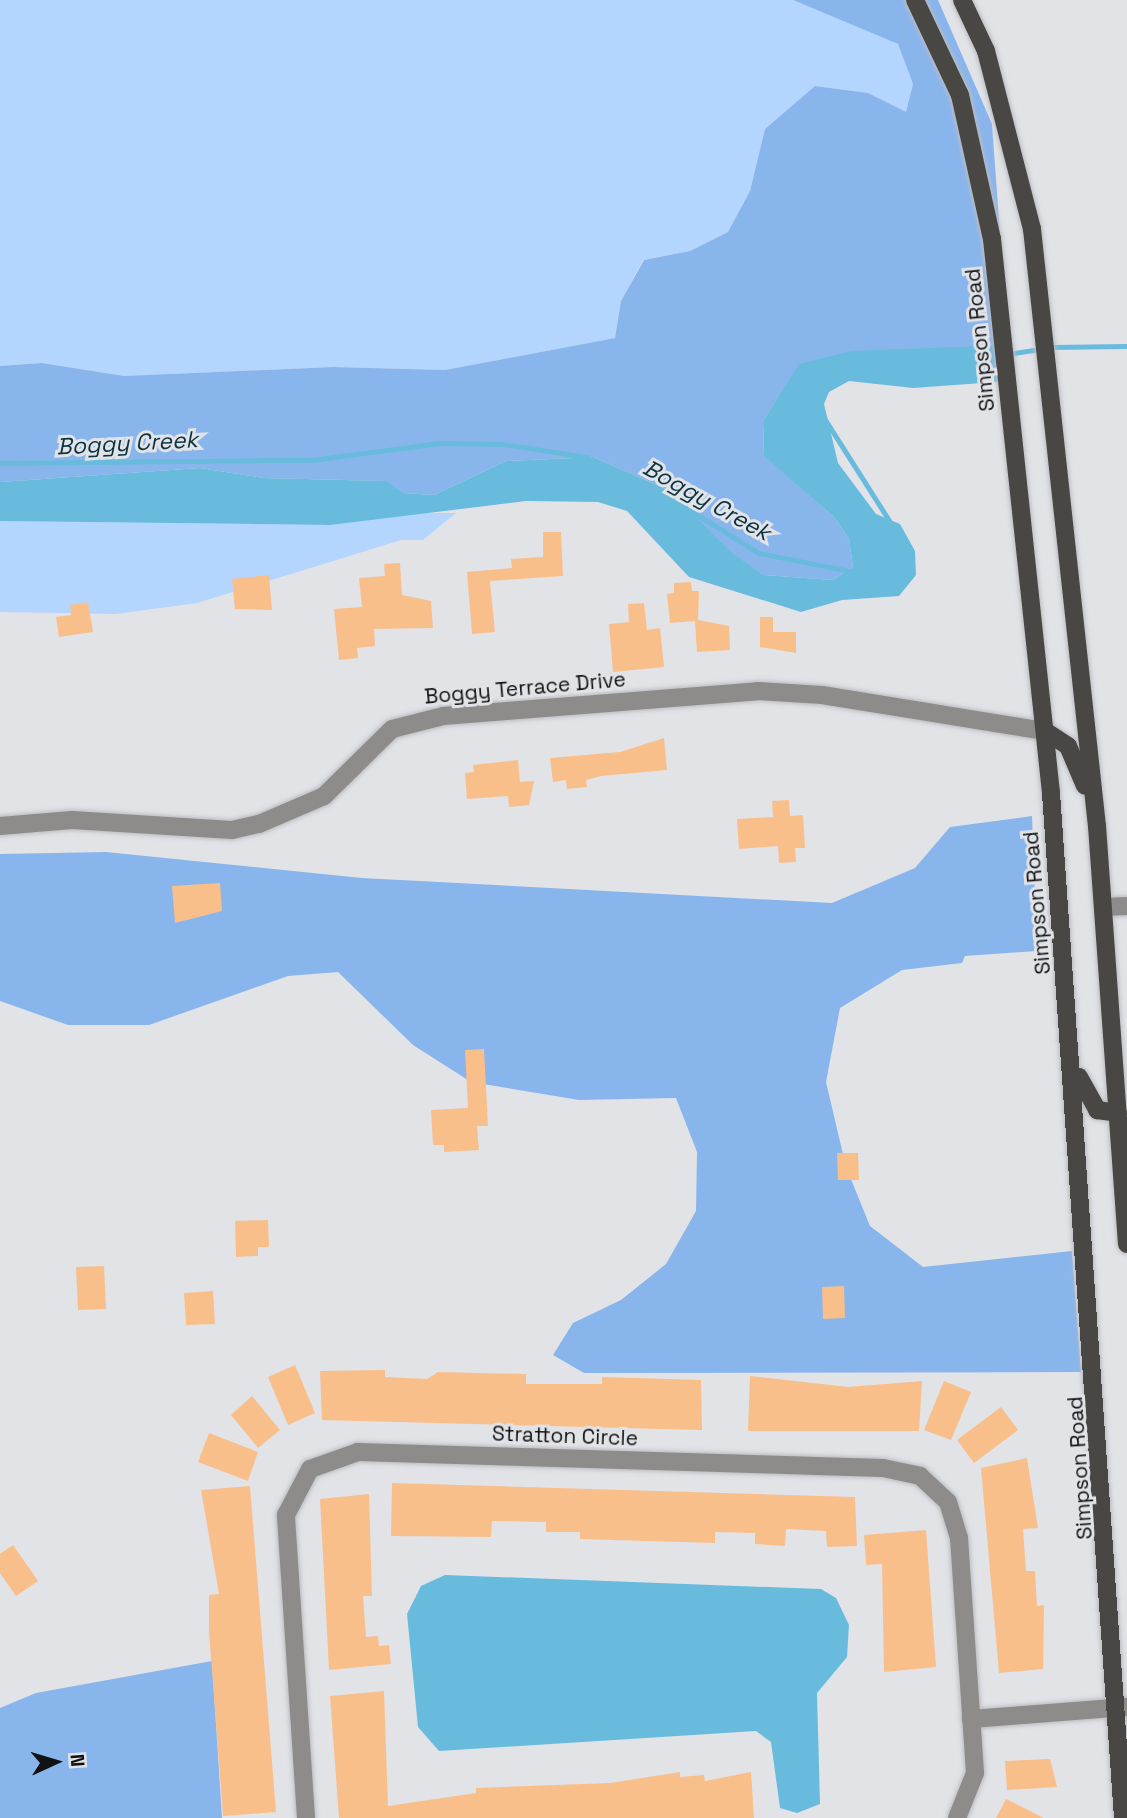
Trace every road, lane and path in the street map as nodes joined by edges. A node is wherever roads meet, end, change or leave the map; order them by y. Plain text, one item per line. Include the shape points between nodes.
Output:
1 (915, 0) edge
2 (962, 0) edge
3 (1045, 731) junction
4 (0, 826) edge
5 (1097, 826) junction
6 (1127, 906) edge
7 (1103, 907) junction
8 (1072, 1057) junction
9 (1118, 1113) junction
10 (1127, 1244) edge
11 (1123, 1707) edge
12 (971, 1719) junction
13 (306, 1818) edge
14 (957, 1818) edge
15 (1123, 1818) edge

1 - 3 main road, Simpson Road via 943,54 972,136 996,279
2 - 5 main road via 986,51 1018,157 1038,277
3 - 4 street, Boggy Terrace Drive via 822,695 758,691 443,716 392,729 324,796 232,831 72,820
3 - 5 main road via 1063,741 1079,765
3 - 8 main road, Simpson Road
5 - 7 main road
6 - 7 street
7 - 9 main road
8 - 9 main road via 1090,1103
8 - 11 main road, Simpson Road
9 - 10 main road
11 - 12 street
11 - 15 main road, Simpson Road
12 - 13 street, Stratton Circle via 957,1528 943,1495 920,1476 883,1468 347,1452 303,1476 286,1515
12 - 14 street, Stratton Circle via 974,1782

